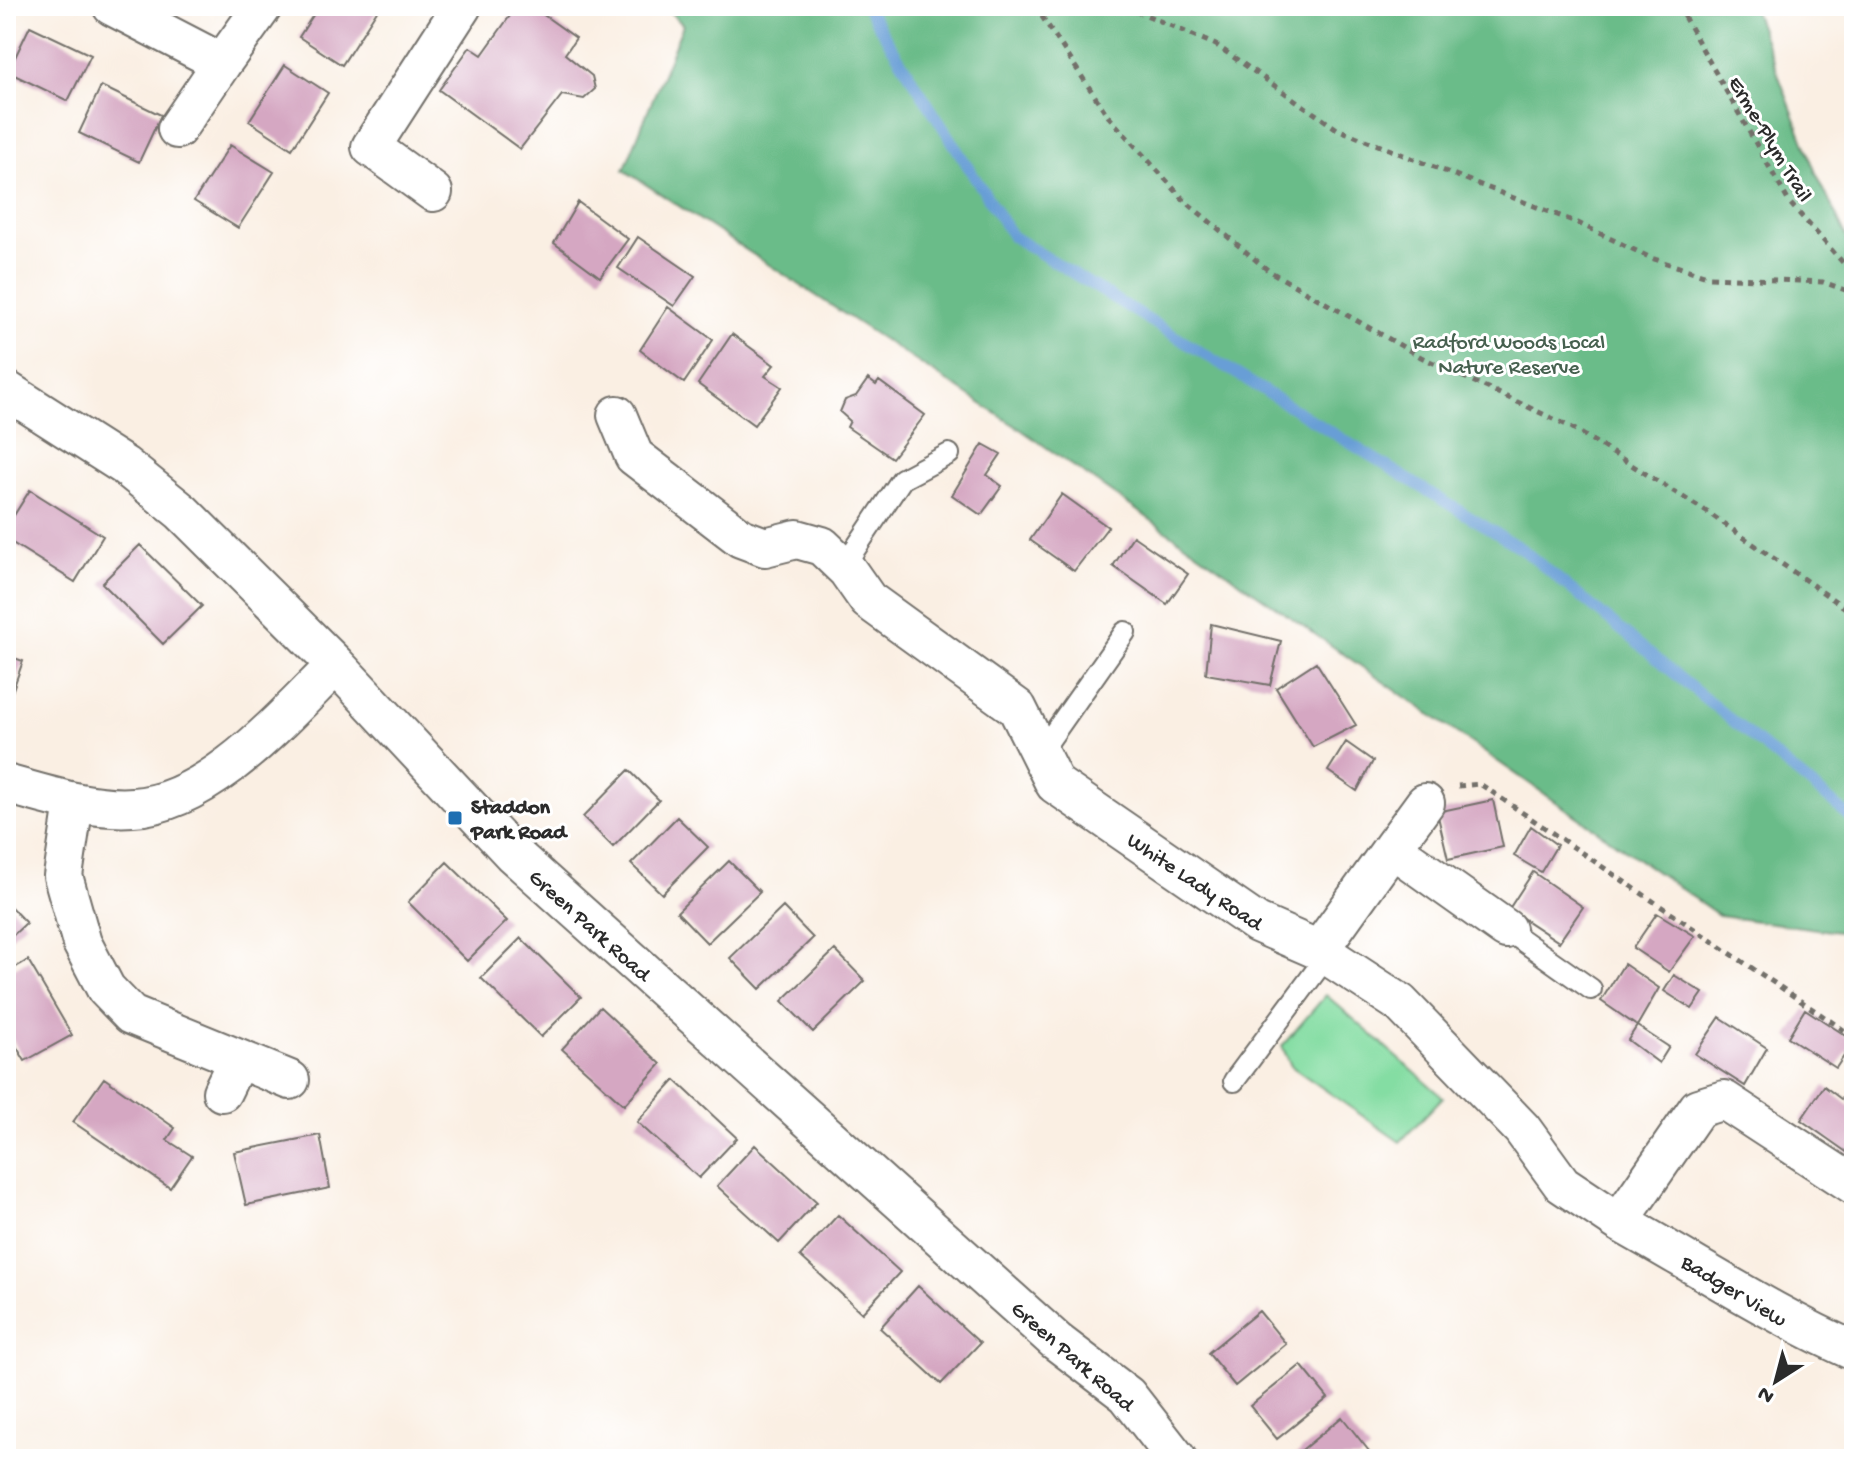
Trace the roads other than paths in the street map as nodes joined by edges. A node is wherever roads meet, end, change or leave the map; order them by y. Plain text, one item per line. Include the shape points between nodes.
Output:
1 (112, 6) edge
2 (263, 6) edge
3 (462, 6) edge
4 (222, 63) junction
5 (177, 129) dead end
6 (433, 192) dead end
7 (6, 390) edge
8 (617, 415) dead end
9 (949, 454) dead end
10 (843, 567) junction
11 (1125, 632) dead end
12 (336, 665) junction
13 (1040, 753) junction
14 (6, 784) edge
15 (74, 803) junction
16 (1425, 803) road end
17 (1392, 848) junction
18 (1506, 929) joint
19 (1323, 953) junction
20 (1591, 989) dead end
21 (290, 1080) dead end
22 (1234, 1081) dead end
23 (1854, 1185) edge
24 (1619, 1222) junction
25 (1854, 1351) edge
26 (1177, 1459) edge

1 - 4 street
2 - 4 street
3 - 6 street via 371,147
4 - 5 street
7 - 12 street, Green Park Road via 125,466 182,512
8 - 10 street, White Lady Road via 634,456 741,538 765,547 797,539 822,546
9 - 10 lane via 902,479
10 - 13 street, White Lady Road via 868,600 1017,708
11 - 13 lane
12 - 15 street via 253,745 186,793 134,807
12 - 26 street, Green Park Road via 512,853 1056,1341 1127,1395
13 - 19 street, White Lady Road via 1055,784 1257,923
14 - 15 street
15 - 21 street via 63,876 82,943 106,989 131,1015 230,1076
16 - 17 street
17 - 18 street
17 - 19 street
18 - 20 lane
19 - 22 lane
19 - 24 street, White Lady Road via 1400,1003 1522,1129 1562,1184
23 - 24 street via 1724,1100 1698,1108
24 - 25 street, Badger View via 1798,1326

